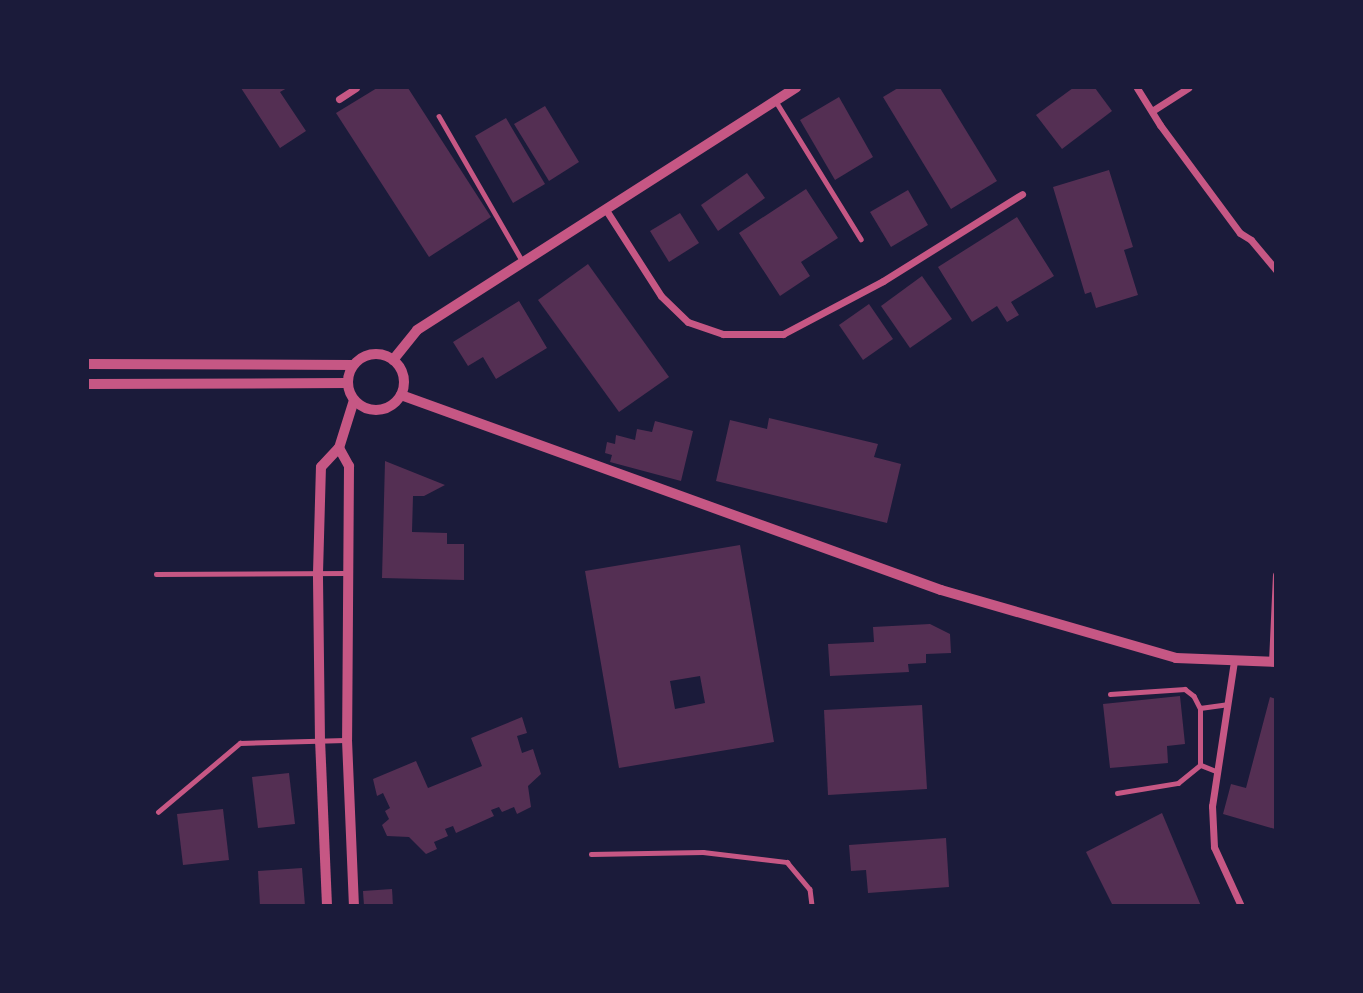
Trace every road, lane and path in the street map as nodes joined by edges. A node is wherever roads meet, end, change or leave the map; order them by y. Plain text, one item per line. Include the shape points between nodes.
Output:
1 (356, 88) edge
2 (796, 88) edge
3 (1138, 88) edge
4 (1188, 88) edge
5 (340, 99) dead end
6 (775, 101) junction
7 (1152, 111) junction
8 (439, 116) dead end
9 (1022, 194) dead end
10 (606, 210) junction
11 (861, 239) dead end
12 (523, 262) junction
13 (1276, 270) edge
14 (393, 360) junction
15 (88, 364) edge
16 (163, 364) junction
17 (353, 365) junction
18 (348, 383) junction
19 (88, 384) edge
20 (163, 384) junction
21 (401, 395) junction
22 (354, 400) junction
23 (339, 448) junction
24 (318, 573) junction
25 (346, 573) junction
26 (156, 574) dead end
27 (1276, 575) edge
28 (1234, 661) junction
29 (1274, 662) edge
30 (1110, 694) dead end
31 (1227, 704) junction
32 (1199, 708) junction
33 (347, 740) junction
34 (320, 742) junction
35 (1200, 765) junction
36 (1217, 772) junction
37 (1118, 793) dead end
38 (158, 812) dead end
39 (591, 854) dead end
40 (327, 905) edge
41 (354, 905) edge
42 (812, 905) edge
43 (1241, 905) edge

1 - 5 street
2 - 6 street
3 - 7 street
4 - 7 street
6 - 10 street
6 - 11 lane
7 - 13 street via 1240,233
8 - 12 lane
9 - 10 street via 883,281 783,334 723,334 688,322 661,296
10 - 12 street
12 - 14 street via 416,330
14 - 17 street via 372,354
14 - 21 street via 404,378
15 - 16 street
16 - 17 street
16 - 20 street
17 - 18 street
18 - 20 street
18 - 22 street
19 - 20 street
21 - 22 street via 380,410 369,410
21 - 28 street via 941,590 1176,658
22 - 23 street
23 - 24 street via 321,467
23 - 25 street via 349,466
24 - 25 lane
24 - 26 lane
24 - 34 street
25 - 33 street
27 - 29 street
28 - 29 street
28 - 31 street
30 - 32 lane via 1185,690
31 - 32 lane
31 - 36 street
32 - 35 lane
33 - 34 lane
33 - 41 street
34 - 38 lane via 240,743
34 - 40 street
35 - 36 lane
35 - 37 lane via 1178,783
36 - 43 street via 1212,806 1214,847
39 - 42 lane via 702,852 787,862 810,889

